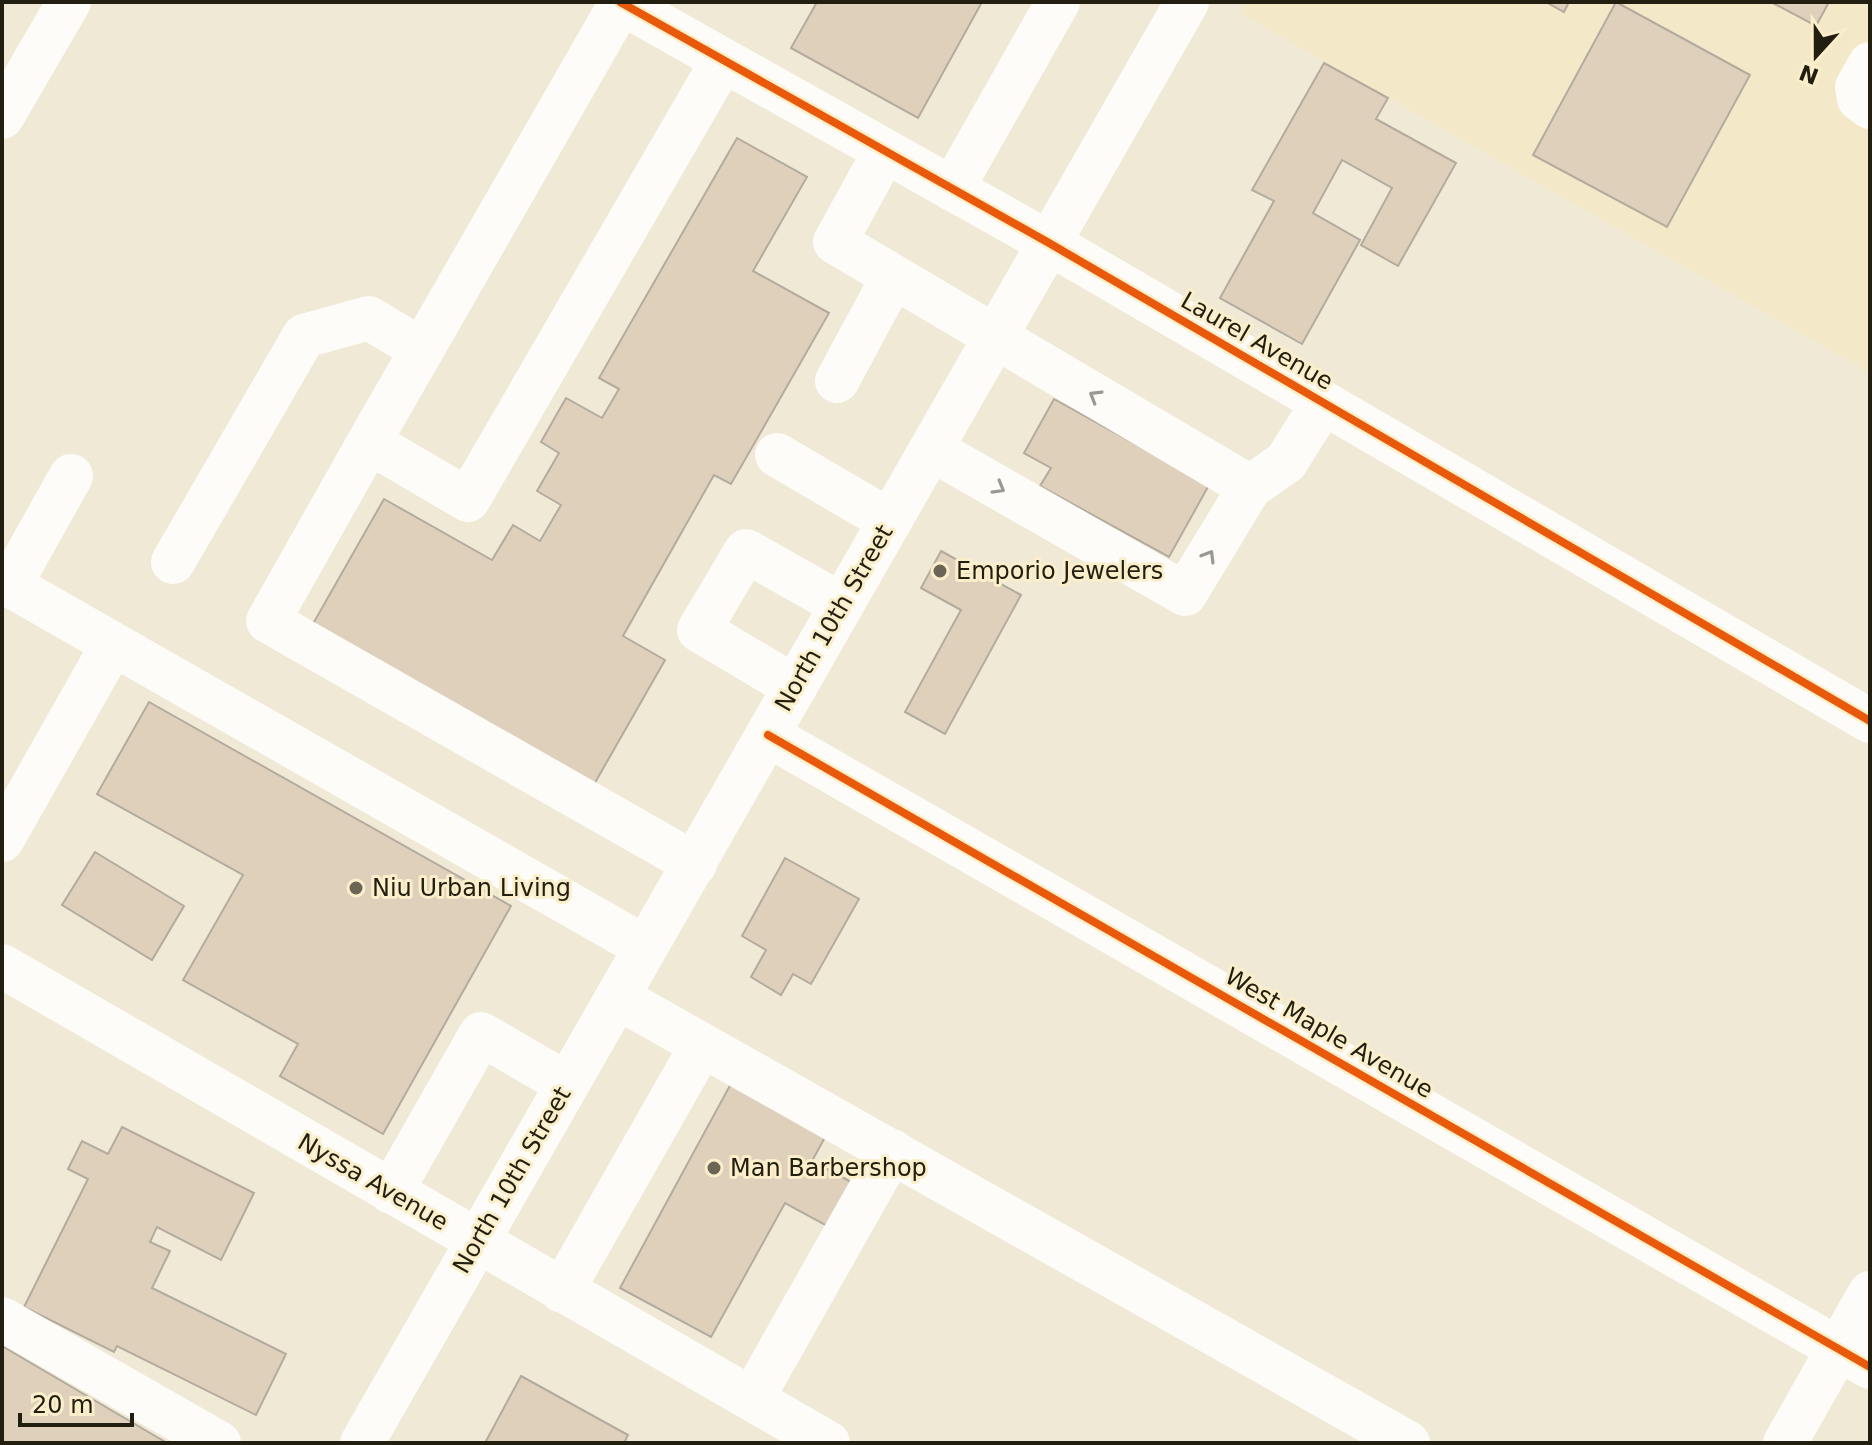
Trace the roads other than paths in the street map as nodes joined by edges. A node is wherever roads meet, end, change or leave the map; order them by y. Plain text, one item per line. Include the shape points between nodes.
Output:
1 (69, 2) edge
2 (620, 2) edge
3 (1058, 2) edge
4 (1187, 2) edge
5 (723, 60) junction
6 (1870, 64) edge
7 (1870, 107) edge
8 (2, 117) edge
9 (885, 151) junction
10 (952, 189) junction
11 (1049, 243) junction
12 (893, 277) junction
13 (996, 337) junction
14 (422, 350) junction
15 (837, 381) dead end
16 (1323, 403) junction
17 (369, 442) junction
18 (931, 449) junction
19 (777, 455) dead end
20 (71, 476) dead end
21 (1250, 487) junction
22 (890, 521) junction
23 (173, 562) dead end
24 (842, 605) junction
25 (113, 644) junction
26 (795, 687) junction
27 (1870, 721) edge
28 (768, 735) junction
29 (2, 840) edge
30 (695, 864) junction
31 (645, 947) junction
32 (2, 966) edge
33 (617, 997) junction
34 (702, 1045) junction
35 (567, 1084) junction
36 (892, 1151) junction
37 (391, 1192) junction
38 (477, 1242) junction
39 (562, 1291) junction
40 (1870, 1293) edge
41 (2, 1319) edge
42 (1854, 1358) edge
43 (752, 1399) junction
44 (219, 1443) edge
45 (362, 1443) edge
46 (828, 1443) edge
47 (1408, 1443) edge
48 (1785, 1443) edge

1 - 8 street
2 - 5 street, Laurel Avenue
2 - 14 street
3 - 10 street
4 - 11 street, North 10th Street
5 - 9 street, Laurel Avenue
5 - 17 street via 468,500
6 - 7 street via 1857,87 1859,99
9 - 10 street, Laurel Avenue
9 - 12 street via 835,242
10 - 11 street, Laurel Avenue
11 - 13 street, North 10th Street
11 - 16 street, Laurel Avenue
12 - 13 street
12 - 15 street
13 - 18 street, North 10th Street
21 -> 13 street
14 - 17 street
14 - 23 street via 369,318 304,336
16 - 21 street via 1286,462
16 - 27 street, Laurel Avenue
17 - 30 street via 268,621
18 -> 21 street via 1185,594
18 - 22 street, North 10th Street
19 - 22 street
20 - 25 street via 10,585
22 - 24 street, North 10th Street
24 - 26 street, North 10th Street
24 - 26 street via 746,551 699,630
25 - 29 street
25 - 31 street
26 - 28 street, North 10th Street
28 - 30 street, North 10th Street
28 - 42 street, West Maple Avenue
30 - 31 street, North 10th Street
31 - 33 street, North 10th Street
32 - 37 street, Nyssa Avenue
33 - 34 street
33 - 35 street, North 10th Street
34 - 36 street
34 - 39 street
35 - 37 street via 481,1034
35 - 38 street, North 10th Street
36 - 43 street
36 - 47 street
37 - 38 street, Nyssa Avenue
38 - 39 street, Nyssa Avenue
38 - 45 street, North 10th Street
39 - 43 street, Nyssa Avenue
40 - 42 street
41 - 44 street
42 - 48 street
43 - 46 street, Nyssa Avenue

